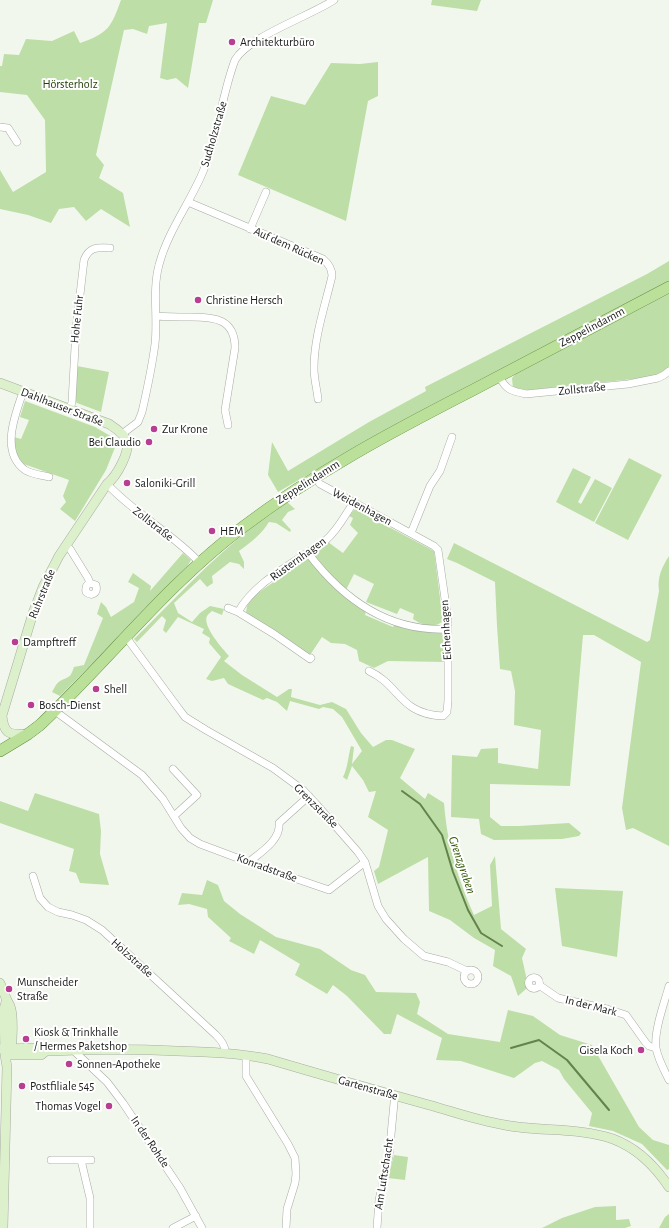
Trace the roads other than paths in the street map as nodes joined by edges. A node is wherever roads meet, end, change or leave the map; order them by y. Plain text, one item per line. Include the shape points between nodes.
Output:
1 (334, 0) edge
2 (0, 127) edge
3 (17, 142) dead end
4 (266, 192) dead end
5 (188, 202) junction
6 (250, 229) junction
7 (110, 248) dead end
8 (669, 287) edge
9 (157, 316) junction
10 (669, 371) edge
11 (499, 376) junction
12 (0, 383) edge
13 (24, 392) junction
14 (318, 399) dead end
15 (70, 409) junction
16 (228, 425) dead end
17 (122, 434) junction
18 (452, 437) dead end
19 (314, 477) junction
20 (49, 478) dead end
21 (107, 484) junction
22 (354, 502) junction
23 (411, 533) junction
24 (66, 546) junction
25 (438, 548) joint
26 (308, 553) junction
27 (200, 563) junction
28 (90, 583) dead end
29 (228, 608) dead end
30 (238, 612) junction
31 (448, 629) junction
32 (126, 637) junction
33 (311, 658) dead end
34 (369, 671) dead end
35 (55, 710) junction
36 (1, 719) edge
37 (28, 734) junction
38 (0, 751) edge
39 (173, 769) dead end
40 (309, 796) junction
41 (174, 816) junction
42 (249, 862) junction
43 (365, 862) junction
44 (33, 876) dead end
45 (467, 971) dead end
46 (0, 983) edge
47 (539, 985) dead end
48 (669, 986) edge
49 (656, 1048) junction
50 (91, 1049) junction
51 (73, 1050) junction
52 (5, 1052) edge
53 (225, 1053) junction
54 (246, 1056) junction
55 (88, 1064) junction
56 (669, 1080) edge
57 (395, 1096) junction
58 (51, 1160) dead end
59 (81, 1160) junction
60 (91, 1160) dead end
61 (669, 1187) edge
62 (196, 1216) junction
63 (3, 1228) edge
64 (90, 1228) edge
65 (173, 1228) edge
66 (202, 1228) edge
67 (286, 1228) edge
68 (377, 1228) edge

1 - 5 street, Sudholzstraße via 268,34 239,54 232,68 208,158
2 - 3 street via 8,128
4 - 6 street
5 - 6 street, Auf dem Rücken
5 - 9 street, Sudholzstraße via 159,265
6 - 14 street, Auf dem Rücken via 329,264 332,276 314,359
7 - 15 street, Hohe Fuhr via 97,247 89,251 83,267
8 - 11 main road, Zeppelindamm
9 - 16 street via 214,318 225,324 232,332 235,348 226,410
9 - 17 street, Sudholzstraße via 155,344 140,418
10 - 11 street, Zollstraße via 658,378 628,384 526,394 504,387
11 - 19 main road, Zeppelindamm via 371,443
12 - 13 street, Dahlhauser Straße
13 - 15 street, Dahlhauser Straße
13 - 20 street via 11,434 12,450 16,460 25,470
15 - 17 street, Dahlhauser Straße via 109,424
17 - 21 street, Ruhrstraße via 127,440 125,454 113,480
18 - 23 street via 440,471 430,486
19 - 22 street, Weidenhagen via 320,484
19 - 27 main road, Zeppelindamm via 241,528
21 - 24 street, Ruhrstraße
21 - 27 street, Zollstraße
22 - 23 street, Weidenhagen
22 - 26 street, Rüsternhagen via 327,539
23 - 25 street, Weidenhagen
24 - 28 street
24 - 36 street, Ruhrstraße via 51,570 37,603
25 - 31 street, Eichenhagen
26 - 30 street, Rüsternhagen via 256,590 244,601
26 - 31 street via 328,578 363,606 401,623
27 - 32 main road, Zeppelindamm
29 - 30 street
30 - 33 street
31 - 34 street, Eichenhagen via 448,700 447,712 443,716 418,711 403,701 382,678
32 - 35 main road, Zeppelindamm
32 - 40 street, Grenzstraße via 185,716 273,768
35 - 37 main road, Zeppelindamm
35 - 41 street, Konradstraße via 142,775
36 - 37 street, Ruhrstraße via 6,731 14,735
37 - 38 main road, Zeppelindamm
39 - 41 street via 197,795
40 - 42 street via 279,823 280,829 275,839
40 - 43 street, Grenzstraße
41 - 42 street, Konradstraße via 185,834 196,842
42 - 43 street, Konradstraße via 329,890
43 - 45 street, Grenzstraße via 378,906 404,939 424,956 448,962
44 - 53 street, Holzstraße via 40,898 46,905 54,911 86,920 102,930 216,1034 222,1041
46 - 52 street via 10,1007 12,1022
47 - 49 street, In der Mark via 558,998 626,1015 646,1043
48 - 49 street
49 - 56 street
50 - 51 street, Gartenstraße
50 - 53 street, Gartenstraße
50 - 55 street via 87,1058
51 - 52 street, Gartenstraße via 46,1051 43,1048
51 - 55 street, In der Rohde
52 - 63 street via 7,1067
53 - 54 street, Gartenstraße
54 - 57 street, Gartenstraße via 268,1059
54 - 67 street via 246,1076 295,1158 295,1183 287,1209
55 - 62 street, In der Rohde via 107,1082 123,1103
57 - 61 street, Gartenstraße via 506,1126 582,1132 614,1139 645,1158
57 - 68 street, Am Luftschacht via 389,1156 379,1200
58 - 59 street
59 - 60 street
59 - 64 street via 90,1198
62 - 65 street
62 - 66 street, In der Rohde

